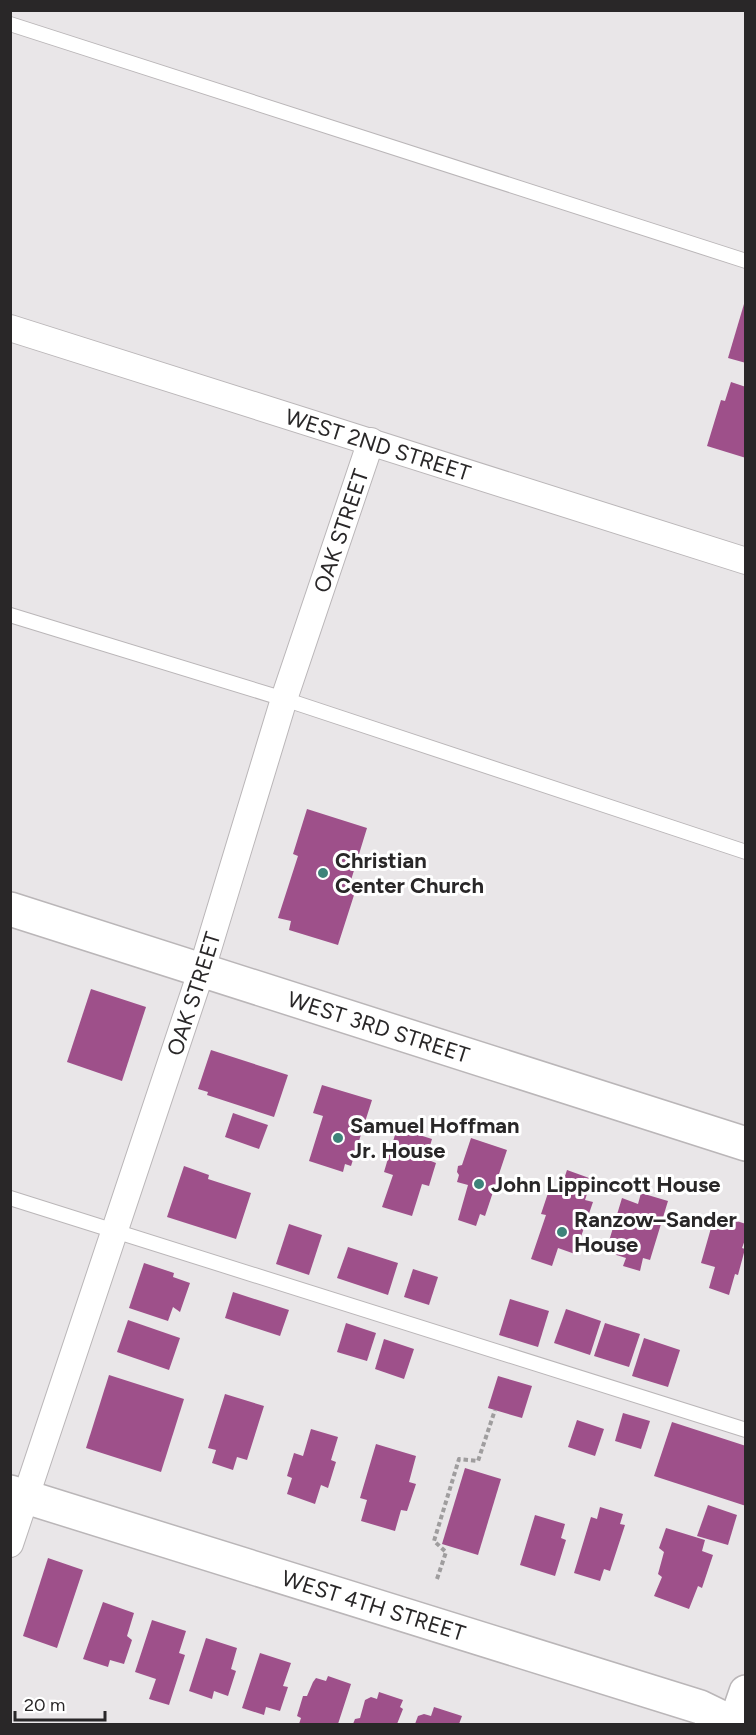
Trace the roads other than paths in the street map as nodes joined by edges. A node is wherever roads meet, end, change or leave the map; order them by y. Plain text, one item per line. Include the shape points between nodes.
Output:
1 (10, 24) edge
2 (746, 261) edge
3 (10, 328) edge
4 (371, 441) junction
5 (746, 561) edge
6 (10, 615) edge
7 (285, 699) junction
8 (746, 852) edge
9 (10, 909) edge
10 (202, 969) junction
11 (746, 1144) edge
12 (10, 1198) edge
13 (114, 1232) junction
14 (746, 1430) edge
15 (18, 1494) edge
16 (10, 1544) edge
17 (746, 1692) edge
18 (735, 1724) edge

1 - 2 lane
3 - 4 street, WEST 2ND STREET
4 - 5 street, WEST 2ND STREET
4 - 7 street, OAK STREET
6 - 7 lane
7 - 8 lane
7 - 10 street, OAK STREET
9 - 10 main road, WEST 3RD STREET
10 - 11 main road, WEST 3RD STREET
10 - 13 street, OAK STREET
12 - 13 lane
13 - 14 lane
13 - 15 street, OAK STREET
15 - 16 street, OAK STREET
15 - 18 main road, WEST 4TH STREET via 700,1707
17 - 18 main road

